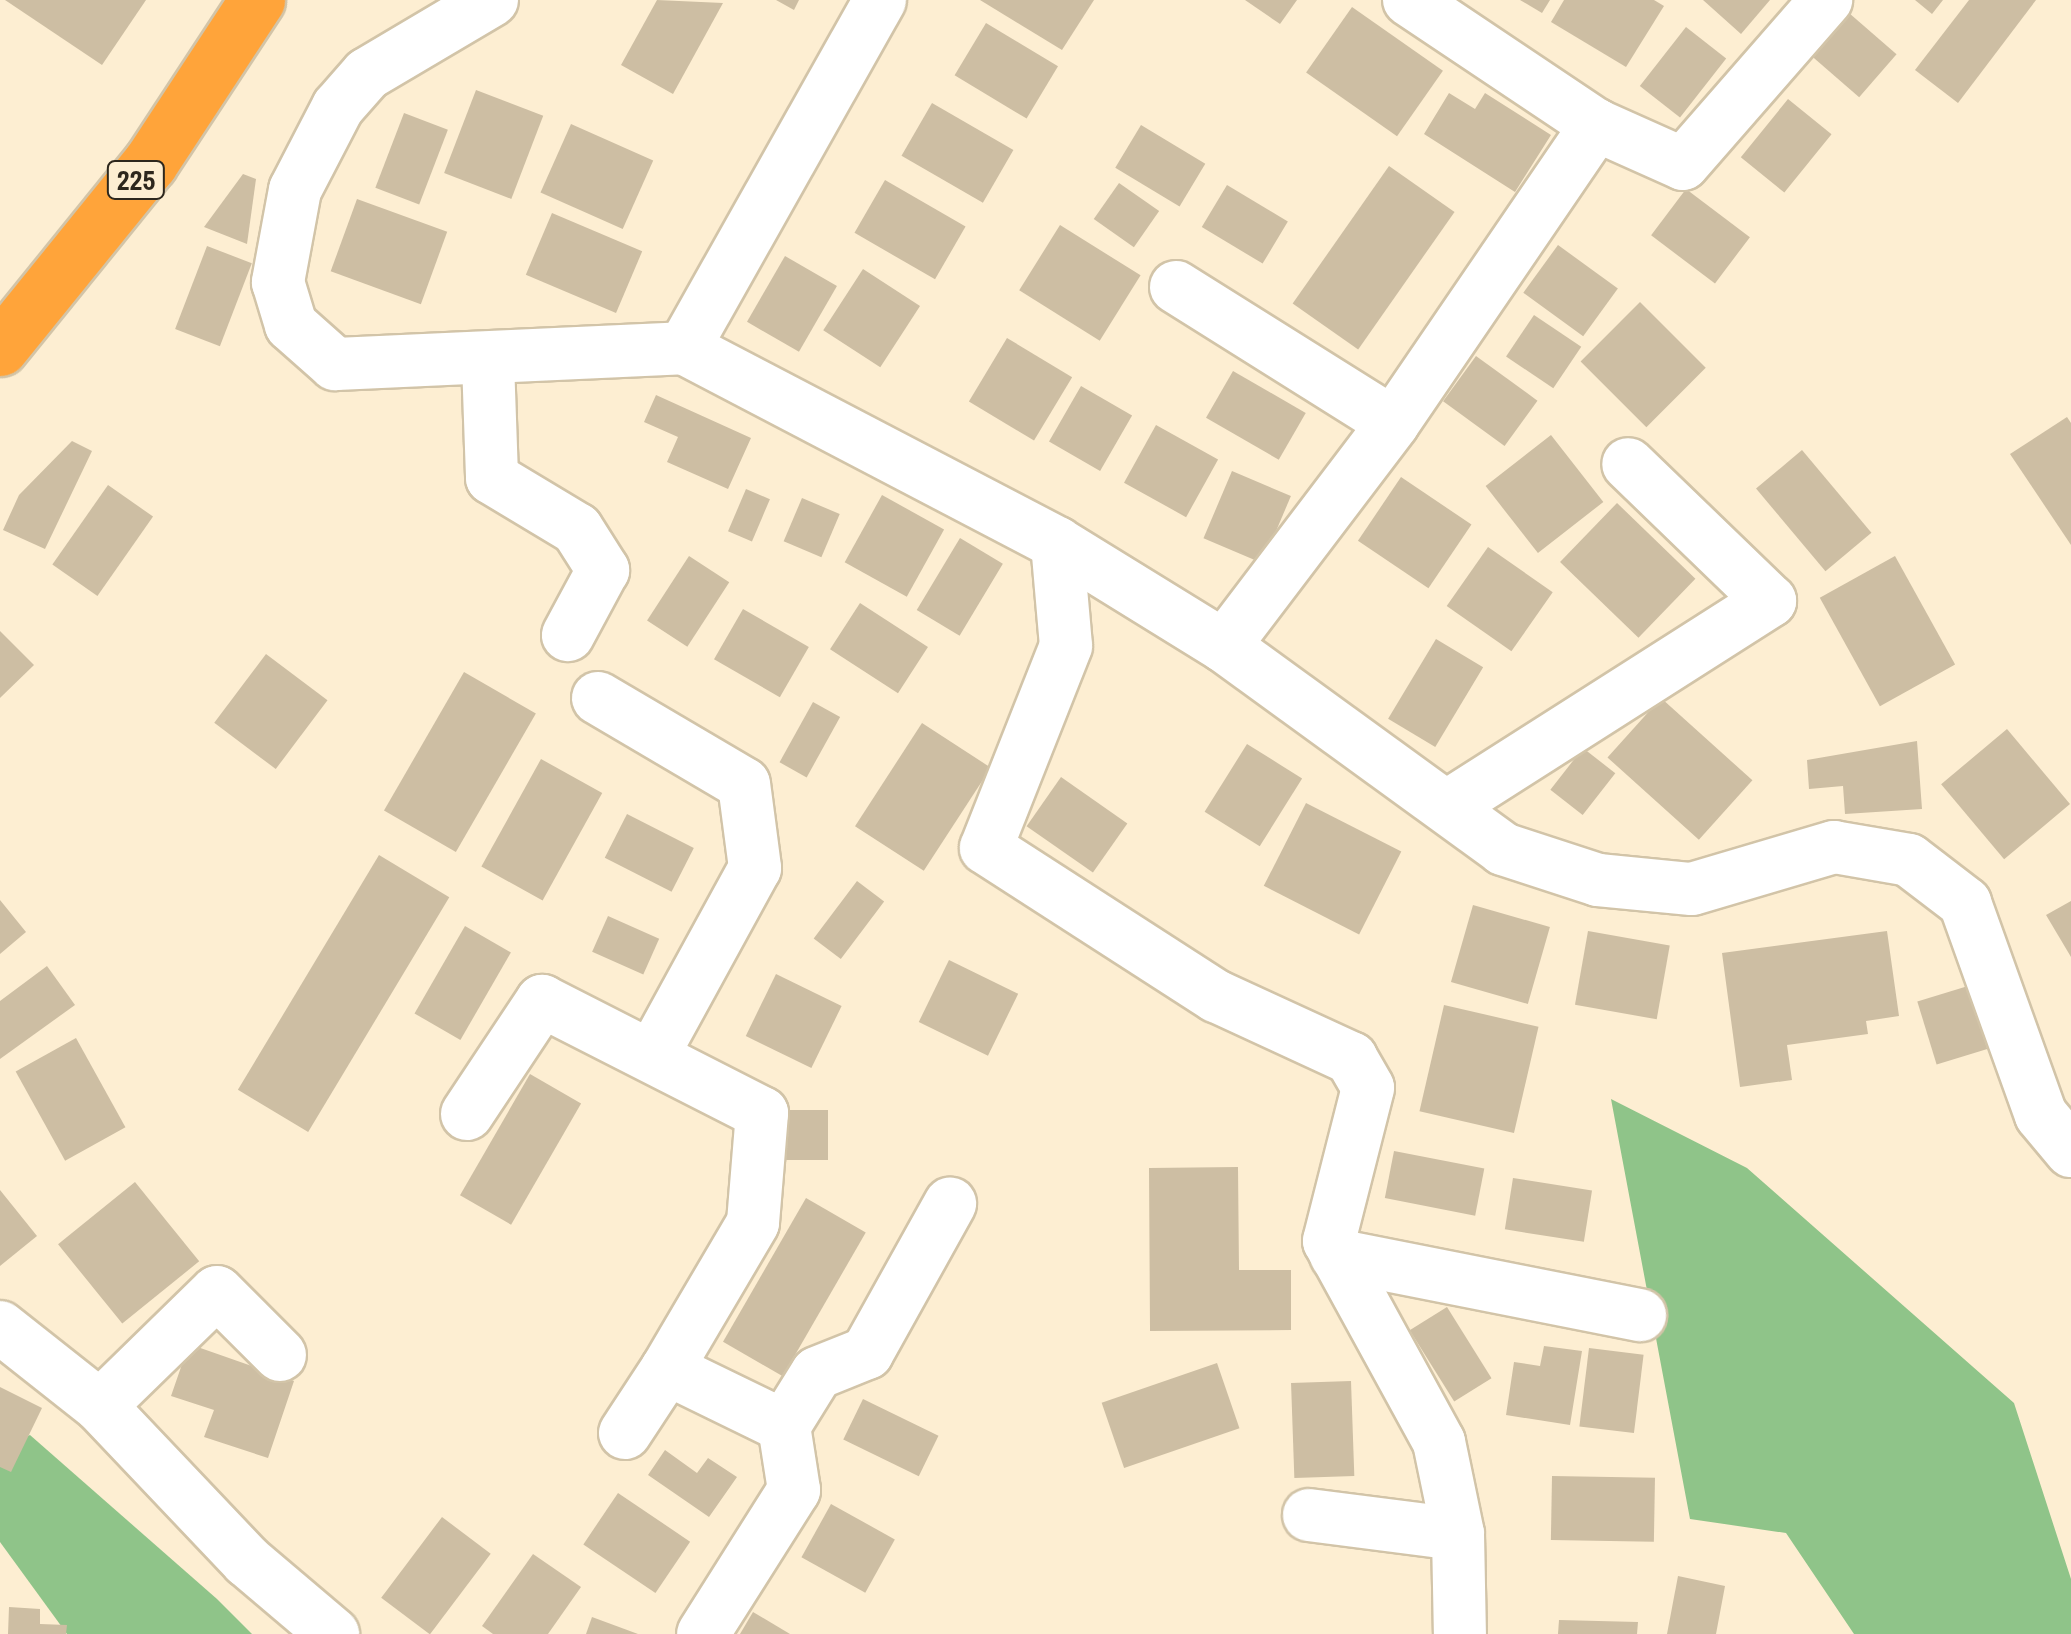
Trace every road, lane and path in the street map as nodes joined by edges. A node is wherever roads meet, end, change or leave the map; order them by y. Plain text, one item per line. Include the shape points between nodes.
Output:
1 (257, 0) edge
2 (492, 0) edge
3 (880, 0) edge
4 (1408, 0) edge
5 (1826, 0) edge
6 (1596, 125) junction
7 (1176, 287) dead end
8 (0, 348) edge
9 (684, 348) junction
10 (488, 362) junction
11 (1394, 423) junction
12 (1628, 464) dead end
13 (1057, 543) junction
14 (568, 635) dead end
15 (1224, 646) junction
16 (598, 698) dead end
17 (1448, 806) junction
18 (652, 1056) junction
19 (467, 1114) dead end
20 (2071, 1151) edge
21 (950, 1204) dead end
22 (1336, 1256) junction
23 (1640, 1315) dead end
24 (0, 1327) edge
25 (280, 1355) dead end
26 (666, 1369) junction
27 (100, 1406) junction
28 (784, 1426) junction
29 (625, 1434) dead end
30 (1309, 1515) dead end
31 (1458, 1534) junction
32 (333, 1634) edge
33 (703, 1634) edge
34 (1460, 1634) edge

1 - 8 highway, 225 via 150,163
2 - 10 street via 368,74 338,107 295,190 278,282 291,325 335,364
3 - 9 street
4 - 6 street
5 - 6 street via 1684,164
6 - 11 street
7 - 11 street
9 - 10 street
9 - 13 street
10 - 14 street via 492,478 577,529 602,570
11 - 15 street
12 - 17 street via 1770,600
13 - 15 street
13 - 22 street via 1066,646 986,848 1216,996 1351,1058 1368,1088 1329,1241
15 - 17 street
16 - 18 street via 744,784 754,868
17 - 20 street via 1503,848 1598,880 1692,890 1834,847 1909,860 1943,878 1972,919 2041,1116
18 - 19 street via 542,1000
18 - 26 street via 762,1112 752,1223
21 - 28 street via 867,1353 818,1373
22 - 23 street
22 - 31 street via 1440,1442
24 - 27 street
25 - 27 street via 217,1292
26 - 28 street
26 - 29 street
27 - 32 street via 248,1561
28 - 33 street via 794,1490
30 - 31 street
31 - 34 street

